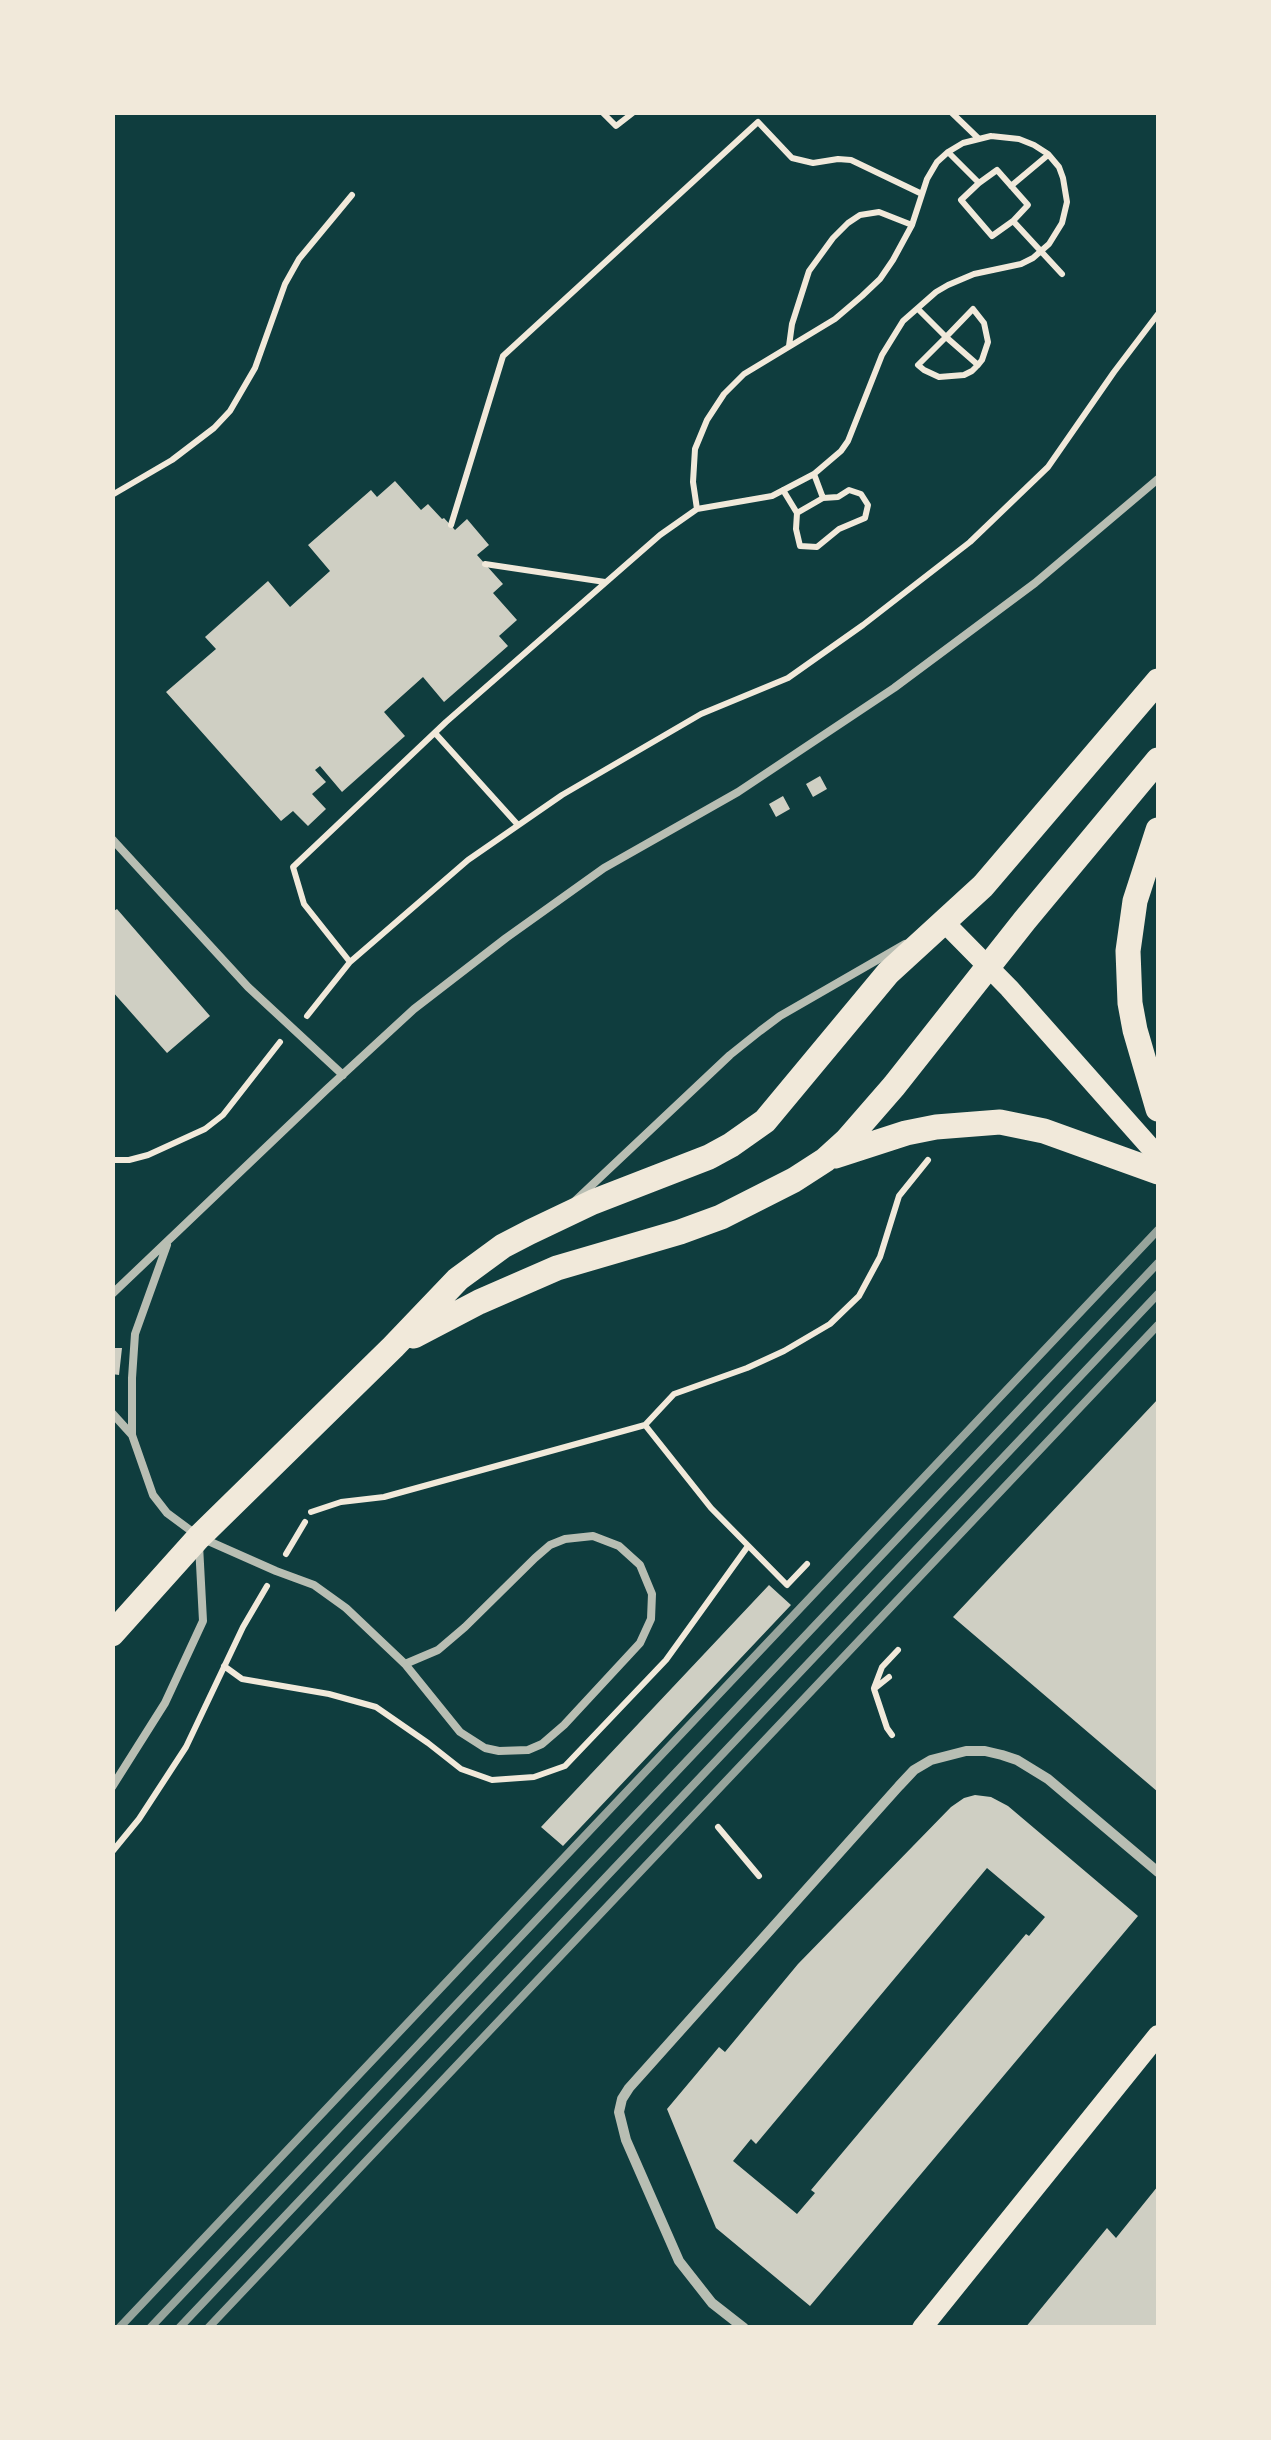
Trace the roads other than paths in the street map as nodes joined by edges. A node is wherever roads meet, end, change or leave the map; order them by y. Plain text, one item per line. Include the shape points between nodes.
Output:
1 (1158, 479) edge
2 (1158, 681) edge
3 (1158, 760) edge
4 (1158, 830) edge
5 (112, 839) edge
6 (944, 923) junction
7 (988, 966) junction
8 (343, 1075) junction
9 (1158, 1110) edge
10 (1158, 1156) edge
11 (825, 1160) junction
12 (1158, 1172) edge
13 (558, 1217) junction
14 (168, 1241) junction
15 (112, 1294) edge
16 (393, 1347) junction
17 (112, 1413) edge
18 (132, 1435) junction
19 (199, 1537) junction
20 (112, 1634) edge
21 (405, 1664) junction
22 (112, 1787) edge
23 (1158, 1872) edge
24 (1158, 2034) edge
25 (744, 2328) edge
26 (922, 2328) edge

1 - 8 lane via 1035,583 894,688 738,792 604,868 506,938
2 - 6 main road
3 - 7 main road
4 - 9 main road via 1134,900 1128,974 1135,1030
5 - 8 lane via 248,987
6 - 7 main road
6 - 13 lane via 760,1031
6 - 13 main road via 888,973 757,1128 709,1157
7 - 10 main road
7 - 11 main road via 894,1086
8 - 14 lane
11 - 12 main road via 936,1126 1000,1122
11 - 16 main road via 720,1217 558,1268
13 - 16 main road via 458,1278
14 - 15 lane
14 - 18 lane via 135,1334
16 - 19 main road
17 - 18 lane
18 - 19 lane via 153,1495
19 - 20 main road
19 - 21 lane via 314,1585
19 - 22 lane via 203,1621 166,1702
21 - 21 lane via 474,1742 500,1751 528,1750 554,1735 632,1653 651,1619 652,1594 640,1565 619,1546 592,1536 565,1538 438,1650
23 - 25 street via 1017,1760 966,1751 914,1770 622,2099 626,2140 679,2261
24 - 26 main road

